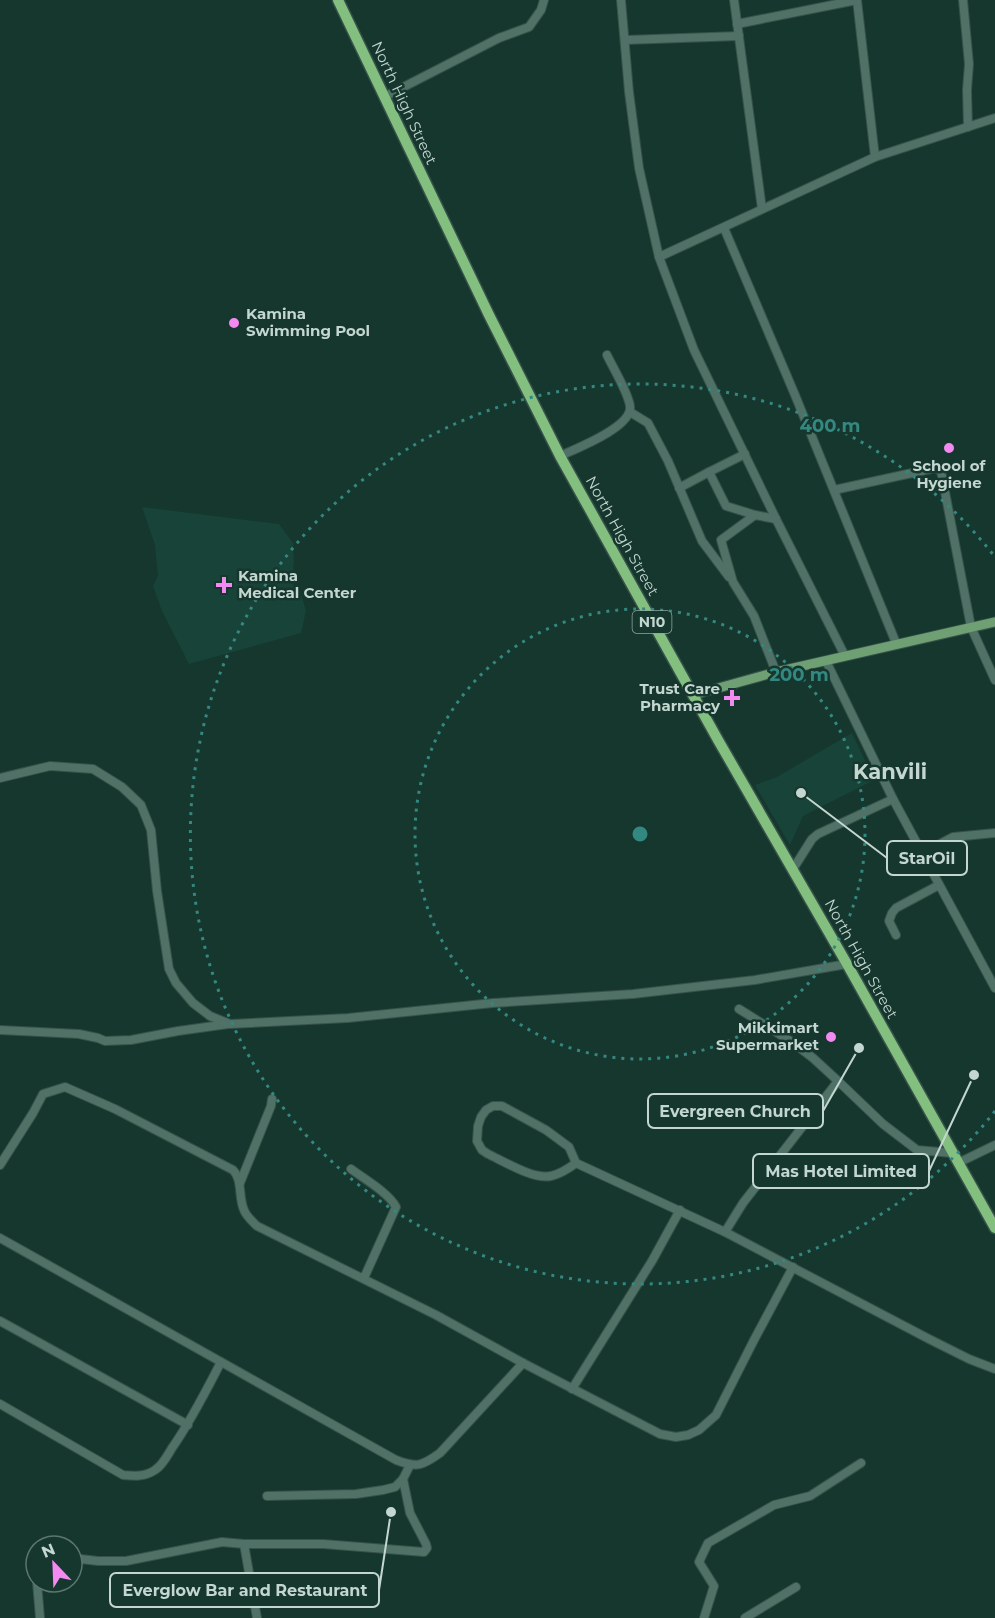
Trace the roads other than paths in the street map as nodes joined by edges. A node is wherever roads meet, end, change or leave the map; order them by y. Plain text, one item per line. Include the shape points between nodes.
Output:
1 (339, 0) edge
2 (544, 0) edge
3 (621, 0) edge
4 (734, 0) edge
5 (857, 0) edge
6 (963, 0) edge
7 (737, 24) junction
8 (739, 36) junction
9 (625, 40) junction
10 (384, 97) junction
11 (995, 118) edge
12 (968, 127) junction
13 (875, 157) junction
14 (762, 209) junction
15 (724, 228) junction
16 (659, 257) junction
17 (607, 355) dead end
18 (630, 412) junction
19 (745, 454) junction
20 (560, 456) junction
21 (709, 472) junction
22 (679, 488) junction
23 (834, 490) junction
24 (754, 515) junction
25 (776, 519) junction
26 (733, 582) junction
27 (995, 621) edge
28 (971, 627) junction
29 (896, 643) junction
30 (845, 656) junction
31 (826, 661) junction
32 (776, 672) junction
33 (995, 680) edge
34 (693, 695) junction
35 (0, 778) edge
36 (893, 799) junction
37 (995, 833) edge
38 (922, 853) junction
39 (792, 869) junction
40 (939, 885) junction
41 (896, 935) dead end
42 (847, 964) junction
43 (995, 988) edge
44 (739, 1009) dead end
45 (230, 1024) junction
46 (0, 1030) edge
47 (838, 1081) junction
48 (272, 1099) dead end
49 (995, 1145) edge
50 (955, 1158) junction
51 (576, 1163) junction
52 (0, 1165) edge
53 (351, 1169) dead end
54 (239, 1185) junction
55 (680, 1210) junction
56 (995, 1228) edge
57 (725, 1232) junction
58 (0, 1239) edge
59 (793, 1267) junction
60 (364, 1278) junction
61 (0, 1320) edge
62 (221, 1362) junction
63 (523, 1363) junction
64 (995, 1369) edge
65 (572, 1389) junction
66 (0, 1404) edge
67 (188, 1425) junction
68 (861, 1463) dead end
69 (410, 1466) junction
70 (404, 1479) junction
71 (267, 1496) dead end
72 (244, 1544) junction
73 (84, 1559) edge
74 (795, 1587) dead end
75 (38, 1594) edge
76 (40, 1618) edge
77 (256, 1618) edge
78 (704, 1618) edge
79 (745, 1618) edge

1 - 10 highway, North High Street / N10
2 - 10 street via 542,10 529,27 499,38
3 - 9 street
4 - 7 street
5 - 7 street
5 - 13 street
6 - 12 street via 969,64
7 - 8 street
8 - 9 street
8 - 14 street
9 - 16 street via 639,168
10 - 20 highway, North High Street / N10
11 - 12 street
12 - 13 street
13 - 14 street
14 - 15 street
15 - 16 street
15 - 23 street
16 - 19 street via 694,350
17 - 18 street
18 - 20 street via 603,436
18 - 22 street via 648,423
19 - 21 street
19 - 25 street
20 - 34 highway, North High Street / N10
21 - 22 street
21 - 24 street via 726,506
22 - 26 street via 702,541
23 - 28 street via 935,468 941,471
23 - 29 street
24 - 25 street
24 - 26 street via 721,540
25 - 30 street
26 - 32 street via 754,616
27 - 28 main road
28 - 29 main road
28 - 33 street
29 - 30 main road
30 - 31 main road
31 - 32 main road
31 - 36 street
32 - 34 main road
34 - 39 highway, North High Street / N10
35 - 45 street via 50,766 93,769 141,805 151,830 169,969 193,1003
36 - 38 street
36 - 39 street via 818,834
37 - 38 street via 953,837
38 - 40 street
39 - 42 highway, North High Street / N10
40 - 41 street via 891,913 889,921
40 - 43 street
42 - 45 street via 633,994
42 - 50 highway, North High Street / N10
44 - 47 street via 792,1042
45 - 46 street via 105,1041 79,1034
47 - 50 street via 917,1150
47 - 57 street
48 - 54 street
49 - 50 street
50 - 56 highway, North High Street / N10
51 - 51 street via 564,1172 537,1176 488,1154 477,1141 481,1117 493,1106 502,1106 569,1147
51 - 55 street
52 - 54 street via 43,1094 65,1087 233,1170
53 - 60 street via 396,1207
54 - 60 street via 243,1208 256,1226
55 - 57 street
55 - 65 street
57 - 59 street
58 - 62 street
59 - 64 street
59 - 65 street via 716,1415 699,1430 676,1437 660,1434
60 - 63 street
61 - 67 street
62 - 67 street
62 - 69 street
63 - 65 street
63 - 69 street via 440,1453 425,1463
66 - 67 street via 123,1475 154,1471
68 - 78 street via 810,1496 774,1505 708,1543 699,1562 714,1586
69 - 70 street
70 - 71 street via 395,1487 356,1494
70 - 72 street via 410,1513 426,1544 424,1551 323,1544
72 - 73 street via 222,1542 126,1561
72 - 77 street
74 - 79 street
75 - 76 street

